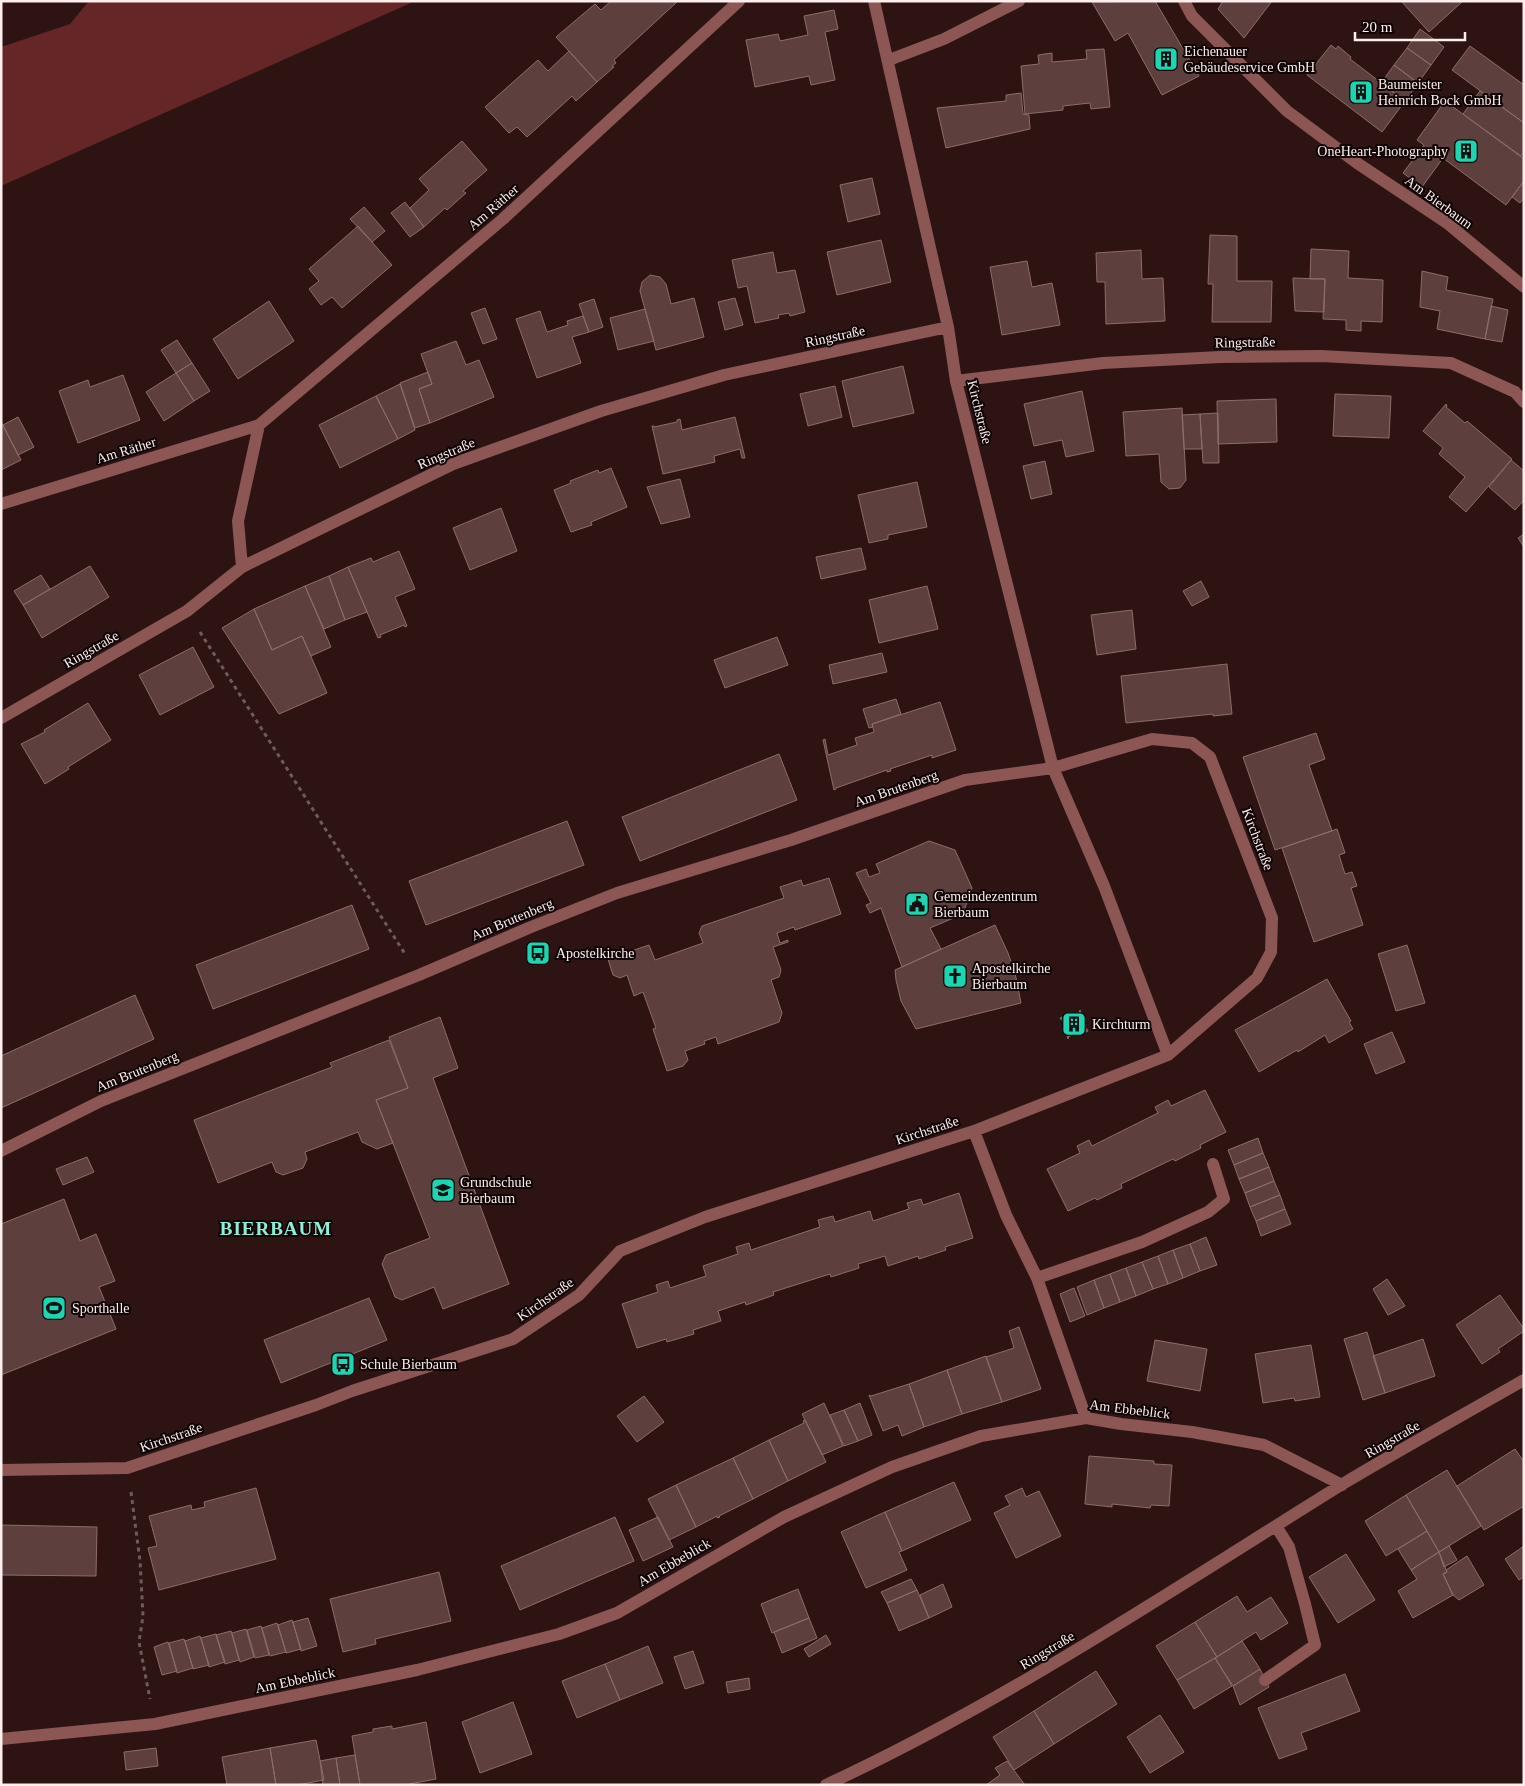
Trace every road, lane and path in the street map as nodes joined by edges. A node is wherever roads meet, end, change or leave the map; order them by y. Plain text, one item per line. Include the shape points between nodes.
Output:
1 (739, 1) edge
2 (874, 1) edge
3 (1019, 1) edge
4 (1184, 1) edge
5 (888, 60) junction
6 (1524, 287) edge
7 (948, 327) junction
8 (956, 381) junction
9 (1524, 402) edge
10 (259, 425) junction
11 (1, 504) edge
12 (242, 567) junction
13 (187, 611) junction
14 (1, 718) edge
15 (1053, 768) junction
16 (419, 975) junction
17 (1168, 1055) junction
18 (974, 1131) junction
19 (1, 1151) edge
20 (1213, 1164) dead end
21 (1037, 1278) junction
22 (1524, 1380) edge
23 (1086, 1418) junction
24 (128, 1468) junction
25 (1, 1470) edge
26 (1342, 1485) junction
27 (1276, 1526) junction
28 (1265, 1680) dead end
29 (155, 1724) junction
30 (1, 1739) edge
31 (826, 1785) edge

1 - 10 street, Am Räther via 503,219
2 - 5 street, Kirchstraße
3 - 5 street via 944,39
4 - 6 street, Am Bierbaum via 1192,16 1286,111 1447,223
5 - 7 street, Kirchstraße
7 - 8 street, Kirchstraße
7 - 12 street, Ringstraße via 724,375 601,411 453,464
8 - 9 street, Ringstraße via 1103,363 1321,356 1451,363 1515,392
8 - 15 street, Kirchstraße
10 - 11 street, Am Räther
10 - 12 street via 238,521
12 - 13 street, Ringstraße
13 - 14 street, Ringstraße
13 - 16 path
15 - 16 street, Am Brutenberg via 965,780 791,840 617,893
15 - 17 street, Kirchstraße via 1104,886
15 - 17 street, Kirchstraße via 1152,739 1192,743 1210,757 1272,918 1271,952 1257,978
16 - 19 street, Am Brutenberg via 101,1101
17 - 18 street, Kirchstraße
18 - 21 street via 1006,1216
18 - 24 street, Kirchstraße via 705,1217 620,1251 579,1295 513,1340
20 - 21 street via 1224,1200 1208,1212 1142,1242
21 - 23 street
22 - 26 street, Ringstraße
23 - 26 street, Am Ebbeblick via 1264,1445
23 - 29 street, Am Ebbeblick via 981,1436 892,1468 784,1517 617,1613 559,1634 416,1670
24 - 25 street, Kirchstraße
24 - 29 path via 140,1561 143,1616 139,1642
26 - 27 street, Ringstraße
27 - 28 street via 1289,1547 1314,1645
27 - 31 street, Ringstraße via 1040,1672 887,1756
29 - 30 street, Am Ebbeblick

